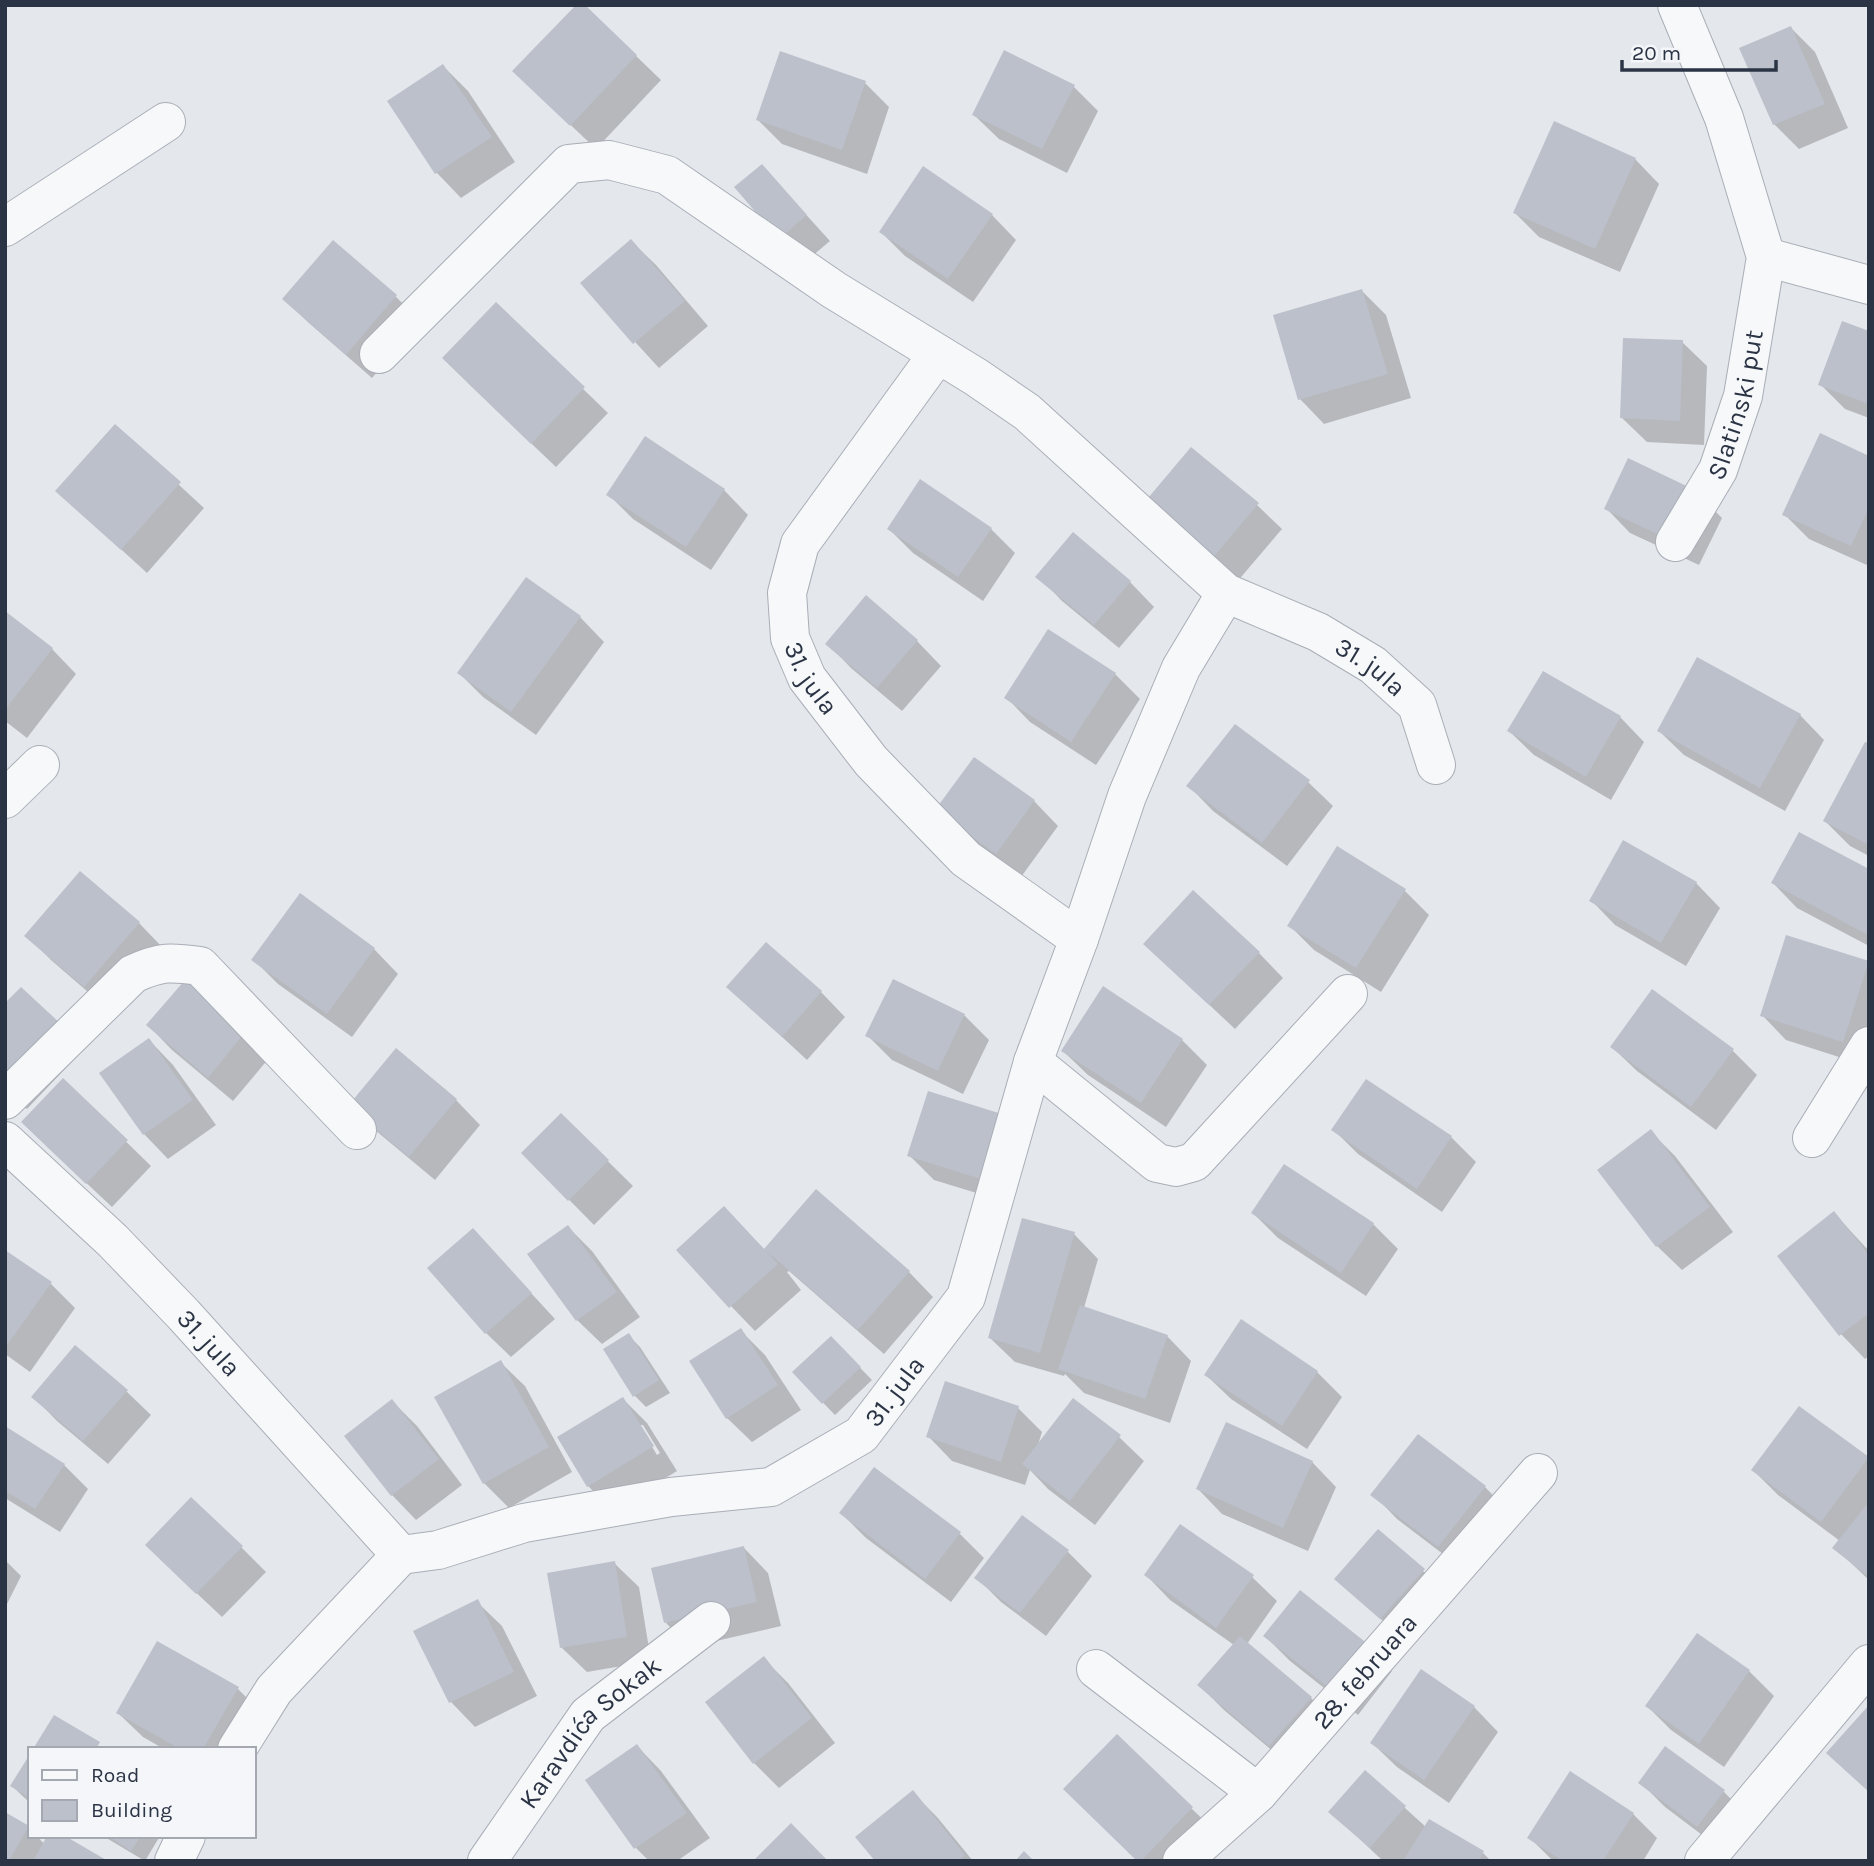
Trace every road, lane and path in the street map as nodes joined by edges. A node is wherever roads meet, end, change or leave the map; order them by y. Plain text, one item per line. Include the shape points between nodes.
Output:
1 (1677, 5) edge
2 (166, 122) dead end
3 (5, 227) edge
4 (1766, 257) junction
5 (1869, 285) edge
6 (379, 354) dead end
7 (938, 354) junction
8 (1675, 542) dead end
9 (1226, 593) junction
10 (40, 765) dead end
11 (1436, 765) dead end
12 (5, 799) edge
13 (1079, 939) junction
14 (1348, 994) dead end
15 (1869, 1046) edge
16 (1033, 1062) junction
17 (5, 1100) edge
18 (357, 1130) dead end
19 (1812, 1138) dead end
20 (5, 1141) edge
21 (1538, 1473) dead end
22 (401, 1555) junction
23 (711, 1621) dead end
24 (1869, 1664) edge
25 (1096, 1669) dead end
26 (238, 1747) edge
27 (1258, 1793) junction
28 (185, 1838) edge
29 (174, 1861) edge
30 (487, 1861) edge
31 (1182, 1861) edge
32 (1704, 1861) edge

1 - 4 street, Slatinski put via 1724,118
2 - 3 street
4 - 5 street
4 - 8 street, Slatinski put via 1744,396 1718,470
6 - 7 street, 31. jula via 569,164 609,160 667,175 834,290
7 - 9 street, 31. jula via 1027,412
7 - 13 street, 31. jula via 800,544 787,593 790,638 807,678 871,761 966,859
9 - 11 street, 31. jula via 1318,632 1373,665 1417,705
9 - 13 street, 31. jula via 1181,668 1127,796
10 - 12 street
13 - 16 street, 31. jula
14 - 16 street via 1195,1162 1176,1167 1157,1163
15 - 19 street
16 - 22 street, 31. jula via 966,1297 861,1435 771,1487 671,1497 524,1523 438,1550
17 - 18 street via 133,974 172,962 200,966
20 - 22 street, 31. jula via 113,1241 184,1315
21 - 27 street, 28. februara
22 - 26 street via 274,1690
23 - 30 street, Karavdića Sokak via 588,1716
24 - 32 street
25 - 27 street
27 - 31 street, 28. februara
28 - 29 street

